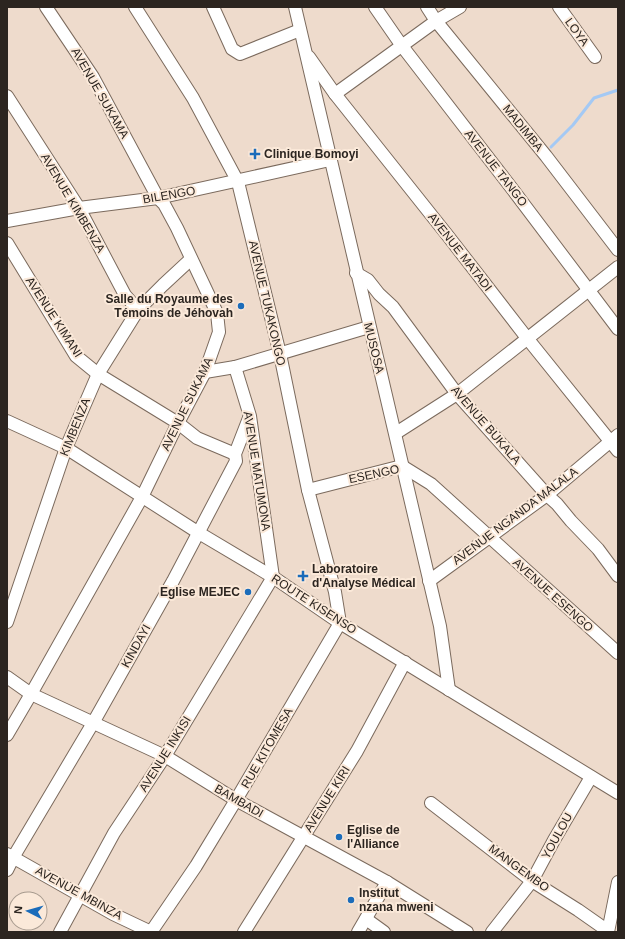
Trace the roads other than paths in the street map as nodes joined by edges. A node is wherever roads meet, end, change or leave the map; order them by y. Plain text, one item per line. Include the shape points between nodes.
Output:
1 (46, 7) edge
2 (135, 7) edge
3 (213, 7) edge
4 (295, 7) edge
5 (375, 7) edge
6 (427, 7) edge
7 (460, 7) edge
8 (559, 7) edge
9 (436, 21) junction
10 (300, 30) junction
11 (402, 46) junction
12 (304, 51) junction
13 (595, 57) dead end
14 (335, 94) junction
15 (7, 96) edge
16 (330, 160) junction
17 (238, 182) junction
18 (158, 198) junction
19 (79, 208) junction
20 (7, 221) edge
21 (7, 243) edge
22 (618, 250) edge
23 (191, 259) junction
24 (618, 267) edge
25 (356, 273) junction
26 (589, 290) junction
27 (138, 310) junction
28 (369, 327) junction
29 (618, 329) edge
30 (527, 338) junction
31 (280, 354) junction
32 (235, 367) junction
33 (205, 372) junction
34 (98, 374) junction
35 (457, 394) junction
36 (250, 416) junction
37 (7, 420) edge
38 (178, 423) junction
39 (396, 434) junction
40 (614, 438) edge
41 (66, 448) junction
42 (618, 451) edge
43 (235, 454) junction
44 (402, 466) junction
45 (308, 490) junction
46 (546, 495) junction
47 (142, 497) junction
48 (199, 533) junction
49 (488, 537) junction
50 (616, 569) edge
51 (273, 577) junction
52 (429, 581) junction
53 (7, 622) edge
54 (340, 623) junction
55 (618, 653) edge
56 (405, 662) junction
57 (7, 677) edge
58 (449, 690) junction
59 (31, 694) junction
60 (93, 723) junction
61 (7, 735) edge
62 (165, 756) junction
63 (591, 777) junction
64 (617, 788) edge
65 (236, 800) junction
66 (431, 803) dead end
67 (304, 836) junction
68 (10, 855) edge
69 (7, 870) edge
70 (532, 881) junction
71 (387, 882) junction
72 (618, 882) edge
73 (80, 894) junction
74 (366, 919) junction
75 (60, 932) edge
76 (151, 932) edge
77 (244, 932) edge
78 (358, 932) edge
79 (384, 932) edge
80 (467, 932) edge
81 (492, 932) edge
82 (608, 932) edge

1 - 18 street, AVENUE SUKAMA via 93,77
2 - 17 street, AVENUE TUKAKONGO via 193,98
3 - 10 street via 232,49 240,54
4 - 10 street, MUSOSA
5 - 11 street, AVENUE TANGO
6 - 9 street, MADIMBA
7 - 9 street
8 - 13 street, LOYA
9 - 11 street
9 - 22 street, MADIMBA via 546,156
10 - 12 street, MUSOSA
11 - 14 street
11 - 26 street, AVENUE TANGO
12 - 14 street, AVENUE MATADI
12 - 16 street, MUSOSA
14 - 30 street, AVENUE MATADI
15 - 19 street, AVENUE KIMBENZA
16 - 17 street, BILENGO
16 - 25 street, MUSOSA
17 - 18 street, BILENGO
17 - 31 street, AVENUE TUKAKONGO
18 - 19 street, BILENGO
18 - 23 street, AVENUE SUKAMA via 177,228
19 - 20 street, BILENGO
19 - 27 street, AVENUE KIMBENZA via 125,295
21 - 34 street, AVENUE KIMANI via 76,356
23 - 27 street, KIMBENZA
23 - 33 street, AVENUE SUKAMA via 217,313 219,332
24 - 26 street
25 - 28 street, MUSOSA
25 - 35 street, AVENUE BUKALA via 368,280 393,307
26 - 29 street, AVENUE TANGO
26 - 30 street
27 - 34 street, KIMBENZA
28 - 31 street
28 - 39 street, MUSOSA
30 - 35 street
30 - 40 street, AVENUE MATADI
31 - 32 street
31 - 45 street, AVENUE TUKAKONGO
32 - 33 street
32 - 36 street, AVENUE MATUMONA
33 - 38 street, AVENUE SUKAMA
34 - 38 street, AVENUE KIMANI
34 - 41 street, KIMBENZA
35 - 39 street
35 - 46 street, AVENUE BUKALA
36 - 43 street, KINDAYI
36 - 51 street, AVENUE MATUMONA
37 - 41 street, ROUTE KISENSO
38 - 43 street, AVENUE KIMANI via 197,438
38 - 47 street, AVENUE SUKAMA
39 - 44 street, MUSOSA
40 - 42 street, AVENUE MATADI
40 - 46 street, AVENUE NGANDA MALALA
41 - 47 street, ROUTE KISENSO
41 - 53 street, KIMBENZA
43 - 48 street, KINDAYI via 236,461
44 - 45 street, ESENGO
44 - 49 street, ESENGO via 431,484
44 - 52 street, MUSOSA
45 - 54 street, AVENUE TUKAKONGO via 335,592
46 - 49 street, AVENUE NGANDA MALALA
46 - 50 street, AVENUE BUKALA
47 - 48 street, ROUTE KISENSO
47 - 59 street, AVENUE SUKAMA
48 - 51 street, ROUTE KISENSO
48 - 60 street, KINDAYI
49 - 52 street, AVENUE NGANDA MALALA
49 - 55 street, AVENUE ESENGO
51 - 54 street, ROUTE KISENSO
51 - 62 street, AVENUE INKISI
52 - 58 street, MUSOSA via 440,626
54 - 56 street, ROUTE KISENSO
54 - 65 street, RUE KITOMESA
56 - 58 street, ROUTE KISENSO
56 - 67 street, AVENUE KIRI via 357,751
57 - 59 street, BAMBADI
58 - 63 street, ROUTE KISENSO
59 - 60 street, BAMBADI
59 - 61 street, AVENUE SUKAMA
60 - 62 street, BAMBADI
60 - 68 street, KINDAYI
62 - 65 street, BAMBADI
62 - 73 street, AVENUE INKISI via 114,833
63 - 64 street, ROUTE KISENSO
63 - 70 street, YOULOU
65 - 67 street, BAMBADI
65 - 76 street, RUE KITOMESA via 196,866
66 - 70 street, MANGEMBO
67 - 71 street, BAMBADI
67 - 77 street, AVENUE KIRI
68 - 69 street, KINDAYI
68 - 73 street, AVENUE MBINZA
70 - 81 street, YOULOU
70 - 82 street, MANGEMBO
71 - 74 street
71 - 80 street, BAMBADI
72 - 82 street
73 - 75 street, AVENUE INKISI
73 - 76 street, AVENUE MBINZA via 113,914
74 - 78 street
74 - 79 street

